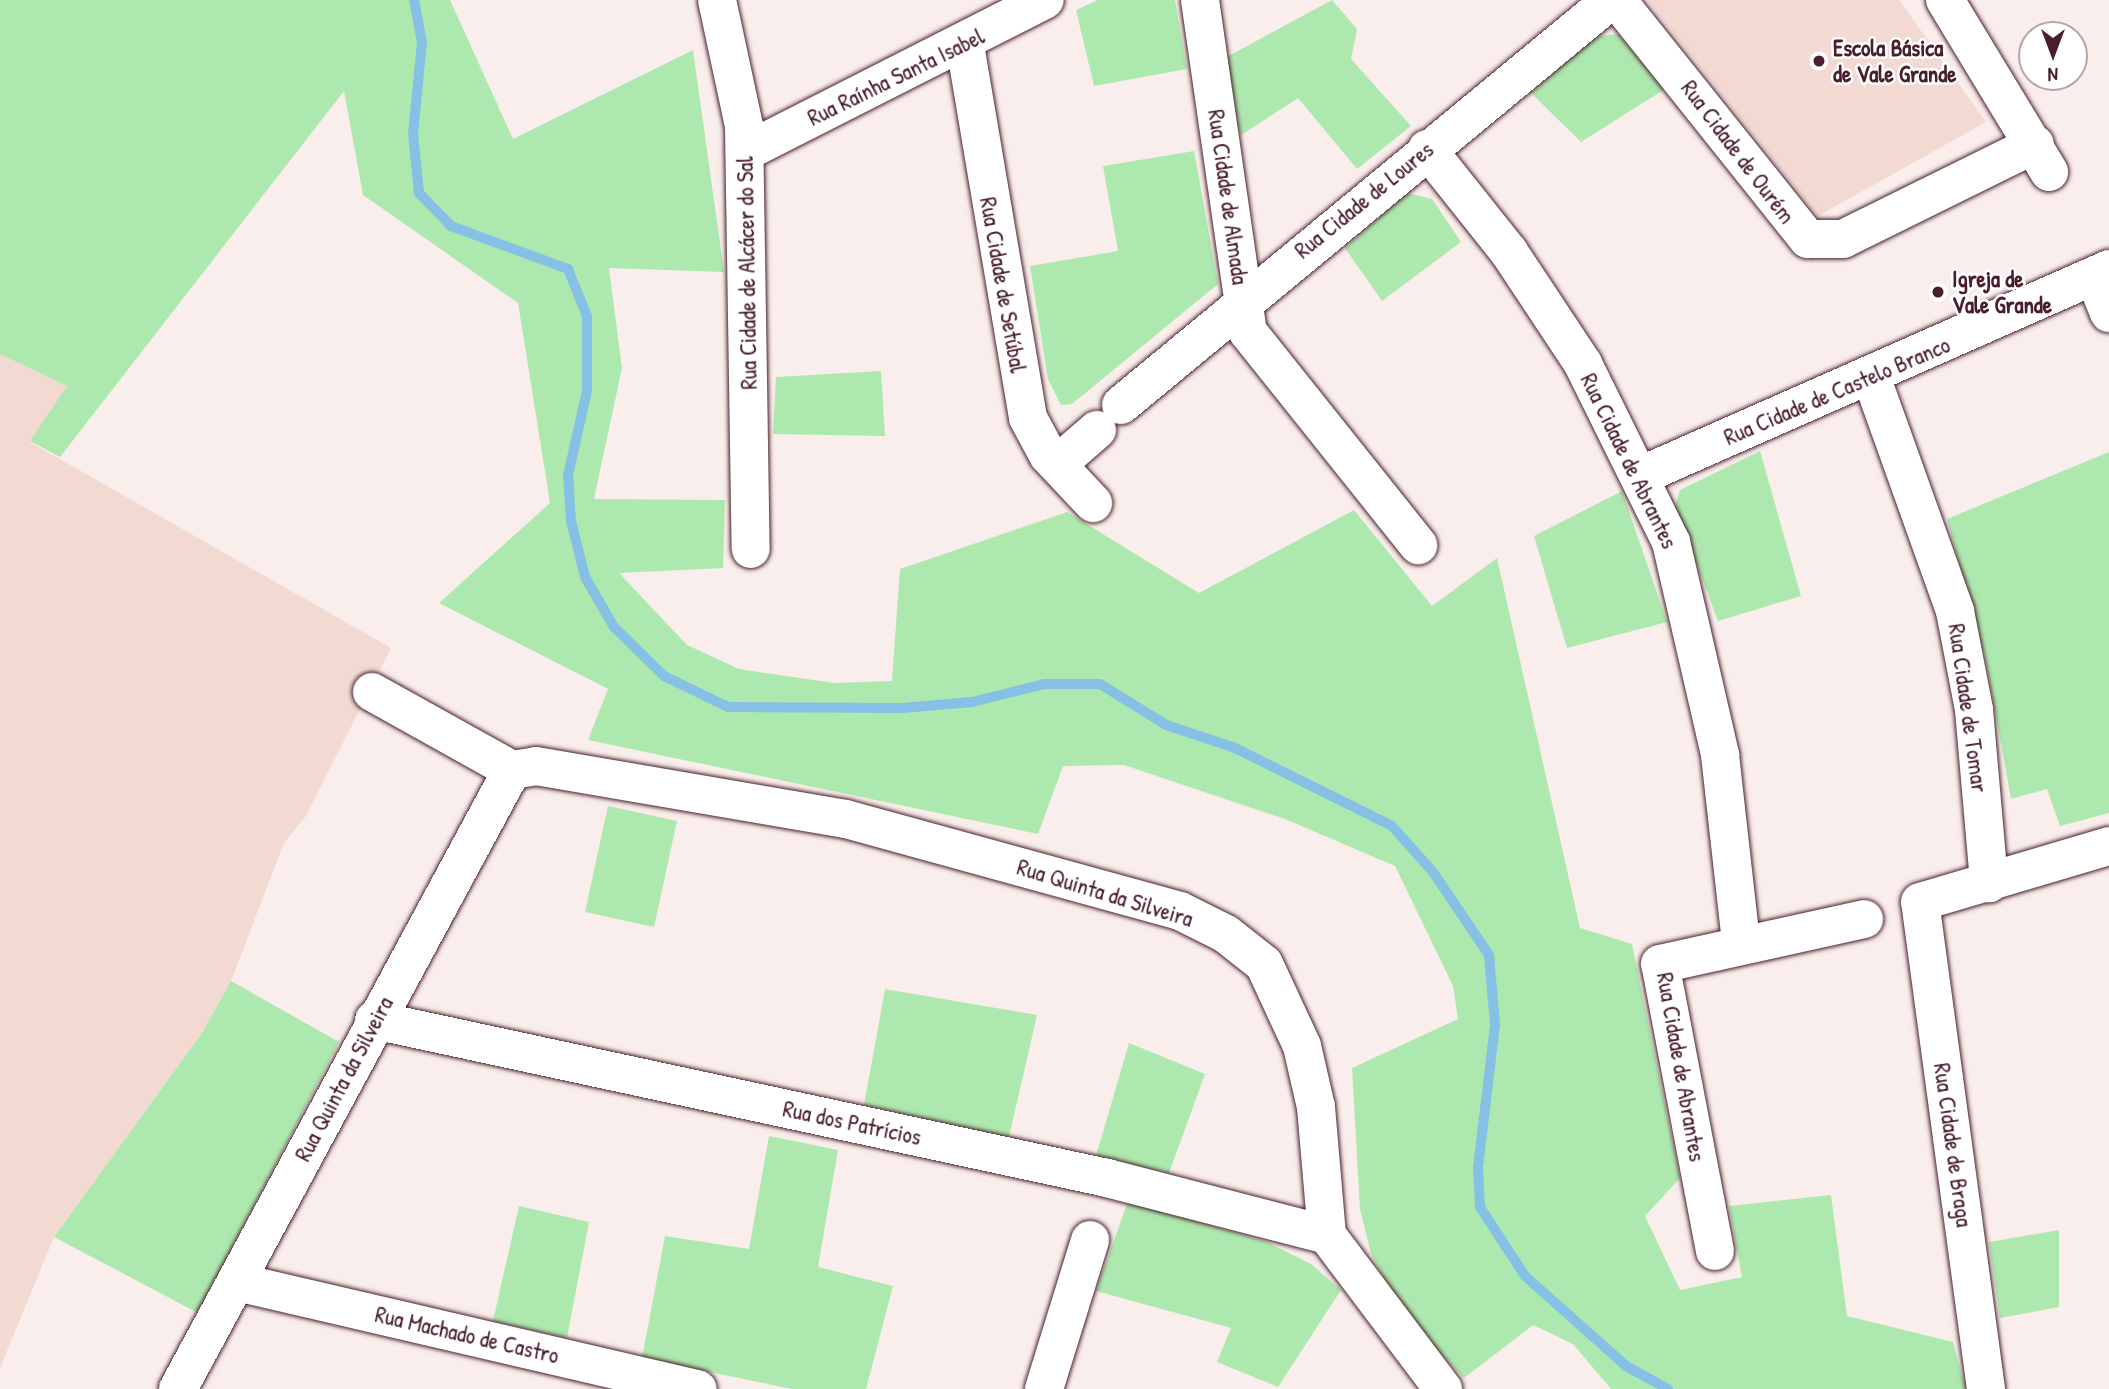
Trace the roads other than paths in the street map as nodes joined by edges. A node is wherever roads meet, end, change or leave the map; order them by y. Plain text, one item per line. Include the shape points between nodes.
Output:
1 (717, 0) edge
2 (1045, 0) edge
3 (1200, 0) edge
4 (1611, 0) edge
5 (1617, 0) edge
6 (1945, 0) edge
7 (965, 45) junction
8 (1427, 149) junction
9 (745, 152) junction
10 (2101, 273) edge
11 (1241, 300) junction
12 (2109, 313) edge
13 (1872, 379) junction
14 (1060, 462) junction
15 (1640, 476) junction
16 (1093, 503) dead end
17 (1418, 545) dead end
18 (751, 549) dead end
19 (372, 692) dead end
20 (512, 770) junction
21 (2109, 846) edge
22 (1989, 883) junction
23 (1864, 919) dead end
24 (1741, 943) junction
25 (374, 1020) junction
26 (1327, 1235) junction
27 (1090, 1240) dead end
28 (1715, 1251) dead end
29 (237, 1282) junction
30 (178, 1389) edge
31 (698, 1389) edge
32 (1044, 1389) edge
33 (1443, 1389) edge
34 (1986, 1389) edge

1 - 9 street, Rua Cidade de Alcácer do Sal
2 - 7 street, Rua Raínha Santa Isabel
3 - 11 street, Rua Cidade de Almada via 1242,265
4 - 8 street, Rua Cidade de Loures
5 - 6 street, Rua Cidade de Ourém via 1808,239 1843,239 2042,158
7 - 9 street, Rua Raínha Santa Isabel
7 - 14 street, Rua Cidade de Setúbal via 1022,393 1037,439
8 - 11 street, Rua Cidade de Loures
8 - 15 street, Rua Cidade de Abrantes via 1509,252 1561,331
9 - 18 street, Rua Cidade de Alcácer do Sal
10 - 12 street
10 - 13 street, Rua Cidade de Castelo Branco
11 - 14 street, Rua Cidade de Loures
11 - 17 street, Rua Cidade de Almada via 1248,332
13 - 15 street, Rua Cidade de Castelo Branco
13 - 22 street, Rua Cidade de Tomar via 1955,611 1974,710
14 - 16 street, Rua Cidade de Setúbal
15 - 24 street, Rua Cidade de Abrantes via 1671,542 1702,661
19 - 20 street
20 - 25 street, Rua Quinta da Silveira
20 - 26 street, Rua Quinta da Silveira via 536,766 846,820 1180,911 1218,929 1264,964 1302,1046 1316,1107
21 - 22 street
22 - 34 street, Rua Cidade de Braga via 1920,902
23 - 24 street, Rua Cidade de Abrantes
24 - 28 street, Rua Cidade de Abrantes via 1660,964
25 - 26 street, Rua dos Patrícios via 1107,1178
25 - 29 street, Rua Quinta da Silveira
26 - 33 street
27 - 32 street
29 - 30 street, Rua Quinta da Silveira
29 - 31 street, Rua Machado de Castro

